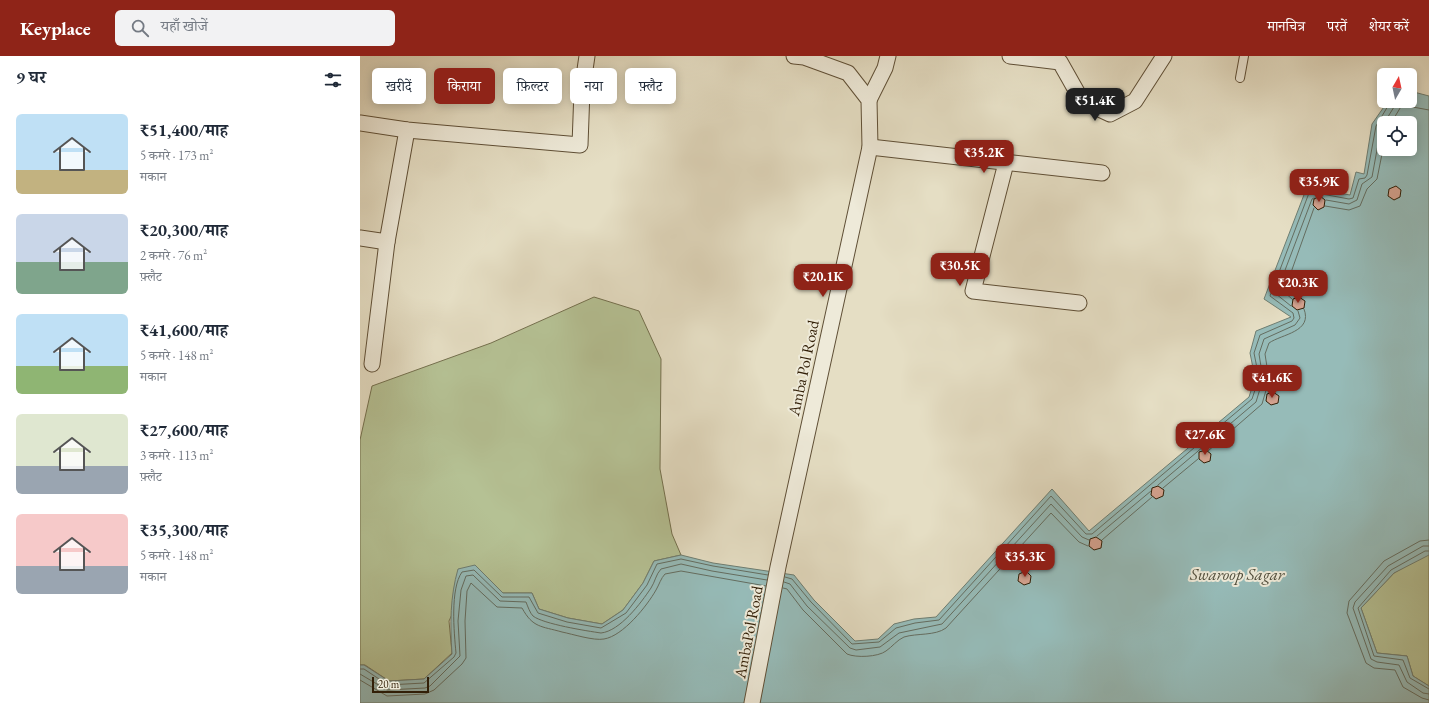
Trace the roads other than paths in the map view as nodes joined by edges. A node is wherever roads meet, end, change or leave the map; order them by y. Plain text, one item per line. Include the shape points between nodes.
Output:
1 (587, 56) edge
2 (794, 56) edge
3 (888, 56) edge
4 (1010, 56) edge
5 (1164, 56) edge
6 (1244, 56) edge
7 (1240, 78) dead end
8 (869, 100) junction
9 (360, 123) edge
10 (407, 130) junction
11 (870, 147) junction
12 (1006, 163) junction
13 (1102, 173) dead end
14 (360, 238) edge
15 (387, 242) junction
16 (1079, 303) dead end
17 (372, 364) dead end
18 (778, 567) joint
19 (752, 703) edge

1 - 10 street via 582,90 580,145
2 - 8 street via 804,57 848,73
3 - 8 street via 885,68
4 - 5 street via 1060,62 1082,101 1110,114 1135,101
6 - 7 lane
8 - 11 street, Amba Pol Road
9 - 10 street
10 - 15 street
11 - 12 street
11 - 18 street, Amba Pol Road
12 - 13 street
12 - 16 street via 972,291
14 - 15 street
15 - 17 street
18 - 19 street, AmbaPol Road

